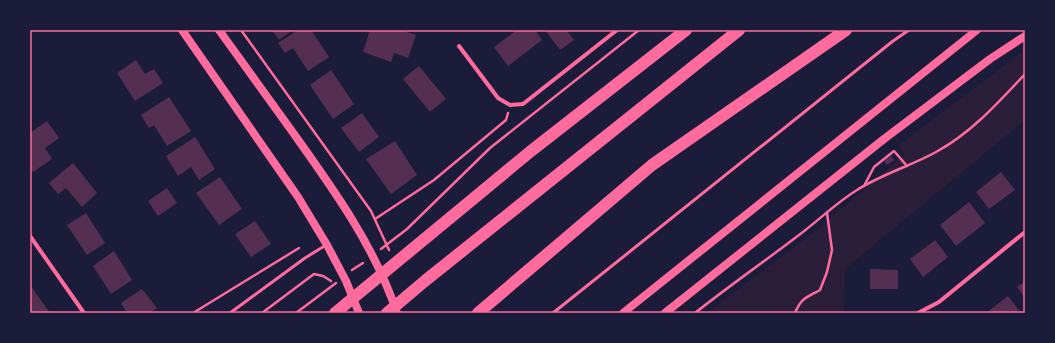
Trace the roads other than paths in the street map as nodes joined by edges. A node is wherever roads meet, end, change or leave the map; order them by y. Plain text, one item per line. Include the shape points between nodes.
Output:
1 (182, 30) edge
2 (219, 30) edge
3 (617, 30) edge
4 (686, 30) edge
5 (739, 30) edge
6 (846, 30) edge
7 (909, 30) edge
8 (977, 30) edge
9 (1025, 36) edge
10 (459, 46) dead end
11 (1025, 232) edge
12 (30, 236) edge
13 (326, 244) junction
14 (84, 313) edge
15 (230, 313) edge
16 (334, 313) edge
17 (358, 313) edge
18 (387, 313) edge
19 (397, 313) edge
20 (478, 313) edge
21 (553, 313) edge
22 (623, 313) edge
23 (665, 313) edge
24 (918, 313) edge

1 - 13 main road via 298,197
2 - 19 main road via 345,208 370,252
3 - 10 street via 523,104 510,105 498,98
4 - 16 highway via 532,151
5 - 18 highway
6 - 20 highway via 652,165
7 - 21 lane
8 - 22 main road
9 - 23 main road via 890,134
11 - 24 street via 939,302
12 - 14 street
13 - 15 lane
13 - 17 main road via 346,282

